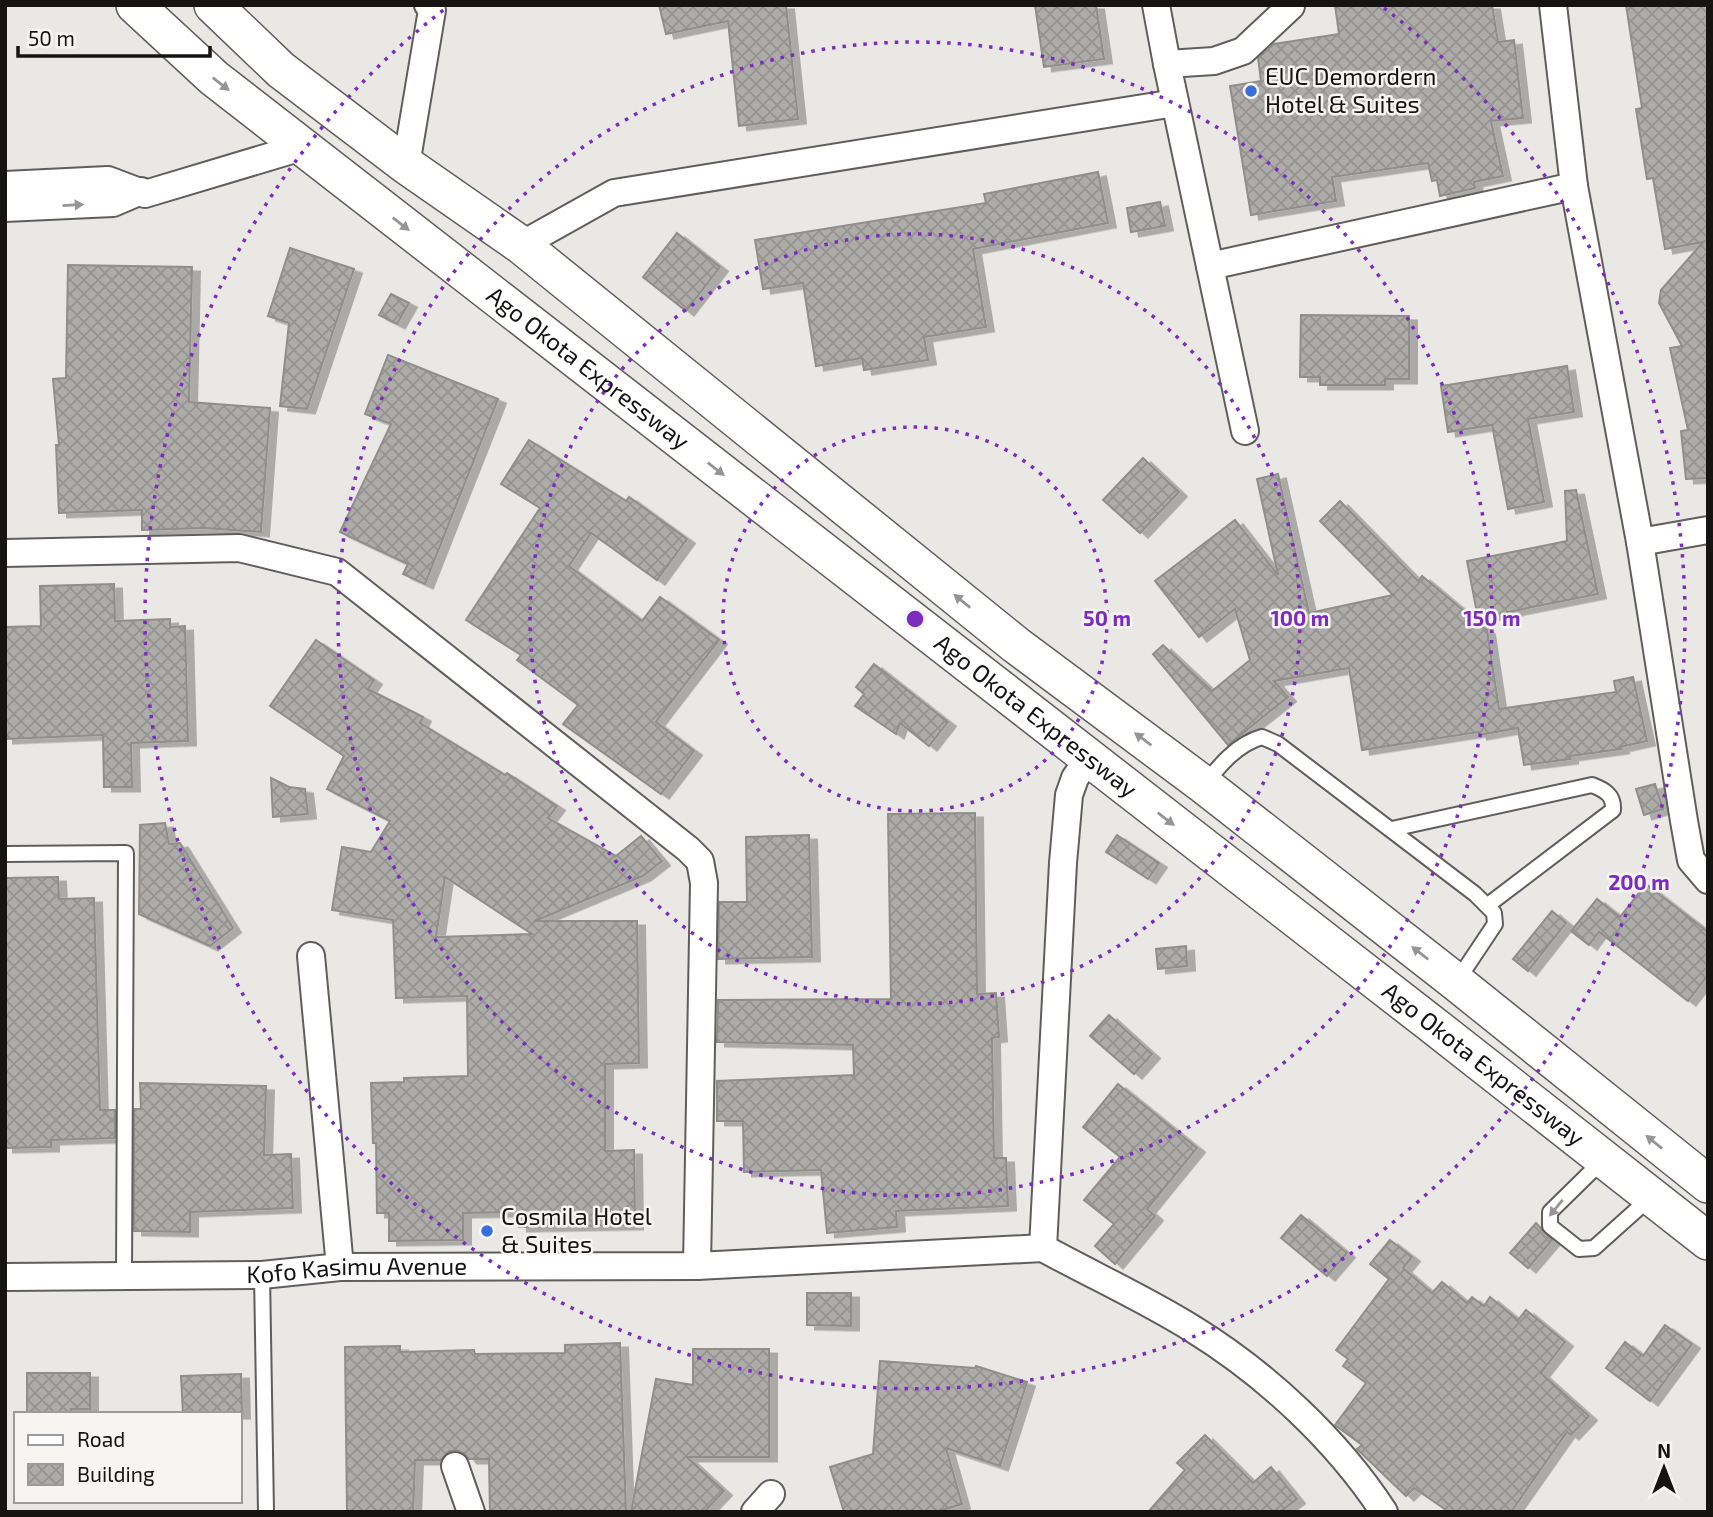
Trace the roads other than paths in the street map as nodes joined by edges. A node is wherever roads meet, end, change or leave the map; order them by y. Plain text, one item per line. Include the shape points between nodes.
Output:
1 (135, 5) edge
2 (213, 5) edge
3 (428, 5) edge
4 (1156, 5) edge
5 (1553, 5) edge
6 (1291, 6) edge
7 (1167, 64) junction
8 (1175, 103) junction
9 (302, 147) junction
10 (406, 165) junction
11 (5, 185) edge
12 (1574, 186) junction
13 (141, 191) junction
14 (5, 208) edge
15 (521, 245) junction
16 (1210, 266) junction
17 (1245, 431) dead end
18 (1708, 530) edge
19 (1640, 542) junction
20 (5, 553) edge
21 (1088, 759) junction
22 (1204, 785) junction
23 (1392, 829) junction
24 (5, 854) edge
25 (1708, 880) edge
26 (1488, 905) junction
27 (311, 956) dead end
28 (1456, 982) junction
29 (1604, 1159) junction
30 (1708, 1184) edge
31 (1651, 1197) junction
32 (1708, 1241) edge
33 (1043, 1248) junction
34 (697, 1266) junction
35 (340, 1267) junction
36 (124, 1275) junction
37 (262, 1275) junction
38 (5, 1277) edge
39 (455, 1466) dead end
40 (267, 1512) edge
41 (471, 1512) edge
42 (1384, 1512) edge

1 -> 9 main road, Ago Okota Expressway via 214,78
2 - 10 main road, Ago Okota Expressway via 281,70
3 - 10 street via 432,10
4 - 7 street
5 - 12 street
6 - 7 street via 1244,51 1214,61
7 - 8 street
8 - 15 street via 614,193
8 - 16 street
9 - 13 street via 145,194
9 -> 21 main road, Ago Okota Expressway
10 - 15 main road, Ago Okota Expressway
11 - 13 street via 108,180
12 - 16 street
12 - 19 street
14 -> 13 street via 113,203
22 -> 15 main road, Ago Okota Expressway via 1016,645
16 - 17 street
18 - 19 street
19 - 25 street via 1691,860
20 - 34 street via 239,548 337,572 688,849 699,861 704,883
21 -> 29 main road, Ago Okota Expressway
21 - 33 street via 1074,778 1069,795
22 - 23 lane via 1223,761 1250,740 1262,737 1278,744
28 -> 22 main road, Ago Okota Expressway
23 - 26 lane
23 - 26 lane via 1592,785 1604,789 1611,797 1612,810
24 - 36 lane via 126,853
26 - 28 lane via 1495,924
27 - 35 street
30 -> 28 main road, Ago Okota Expressway
29 - 31 main road, Ago Okota Expressway
29 -> 31 lane via 1549,1212 1550,1226 1579,1249 1594,1248
31 - 32 main road, Ago Okota Expressway
33 - 34 street, Kofo Kasimu Avenue
33 - 42 street via 1193,1329 1277,1390 1362,1478
34 - 35 street, Kofo Kasimu Avenue
35 - 37 street, Kofo Kasimu Avenue
36 - 37 street, Kofo Kasimu Avenue
36 - 38 street, Kofo Kasimu Avenue
37 - 40 lane
39 - 41 street

